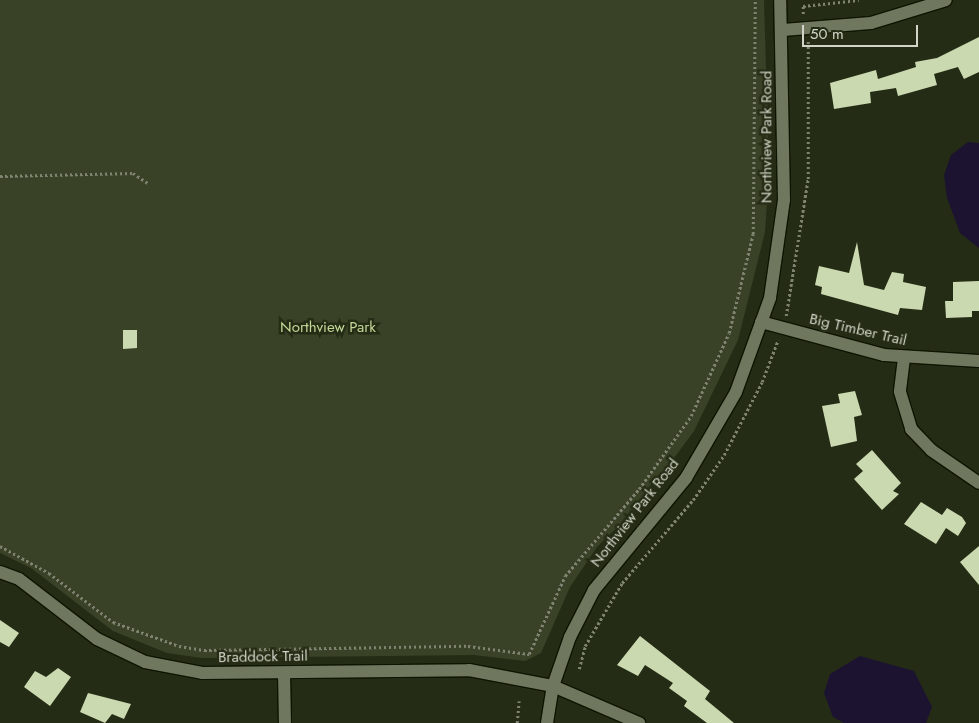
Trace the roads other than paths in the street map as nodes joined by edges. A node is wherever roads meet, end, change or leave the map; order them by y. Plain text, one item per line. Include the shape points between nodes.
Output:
1 (780, 0) edge
2 (946, 0) edge
3 (783, 30) junction
4 (761, 322) junction
5 (904, 358) junction
6 (979, 361) edge
7 (979, 483) edge
8 (0, 572) edge
9 (284, 673) junction
10 (553, 686) junction
11 (285, 723) edge
12 (547, 723) edge
13 (639, 723) edge

1 - 3 street, Northview Park Road
2 - 3 street via 871,23
3 - 4 street, Northview Park Road via 784,200 770,298
4 - 5 street, Big Timber Trail via 844,347
4 - 10 street, Northview Park Road via 736,392 686,478 594,590 570,637
5 - 6 street, Big Timber Trail
5 - 7 street via 900,392 911,430 931,450
8 - 9 street, Braddock Trail via 19,579 97,639 146,662 202,674
9 - 10 street, Braddock Trail via 469,670
9 - 11 street
10 - 12 street, Northview Park Road
10 - 13 street, Braddock Trail

